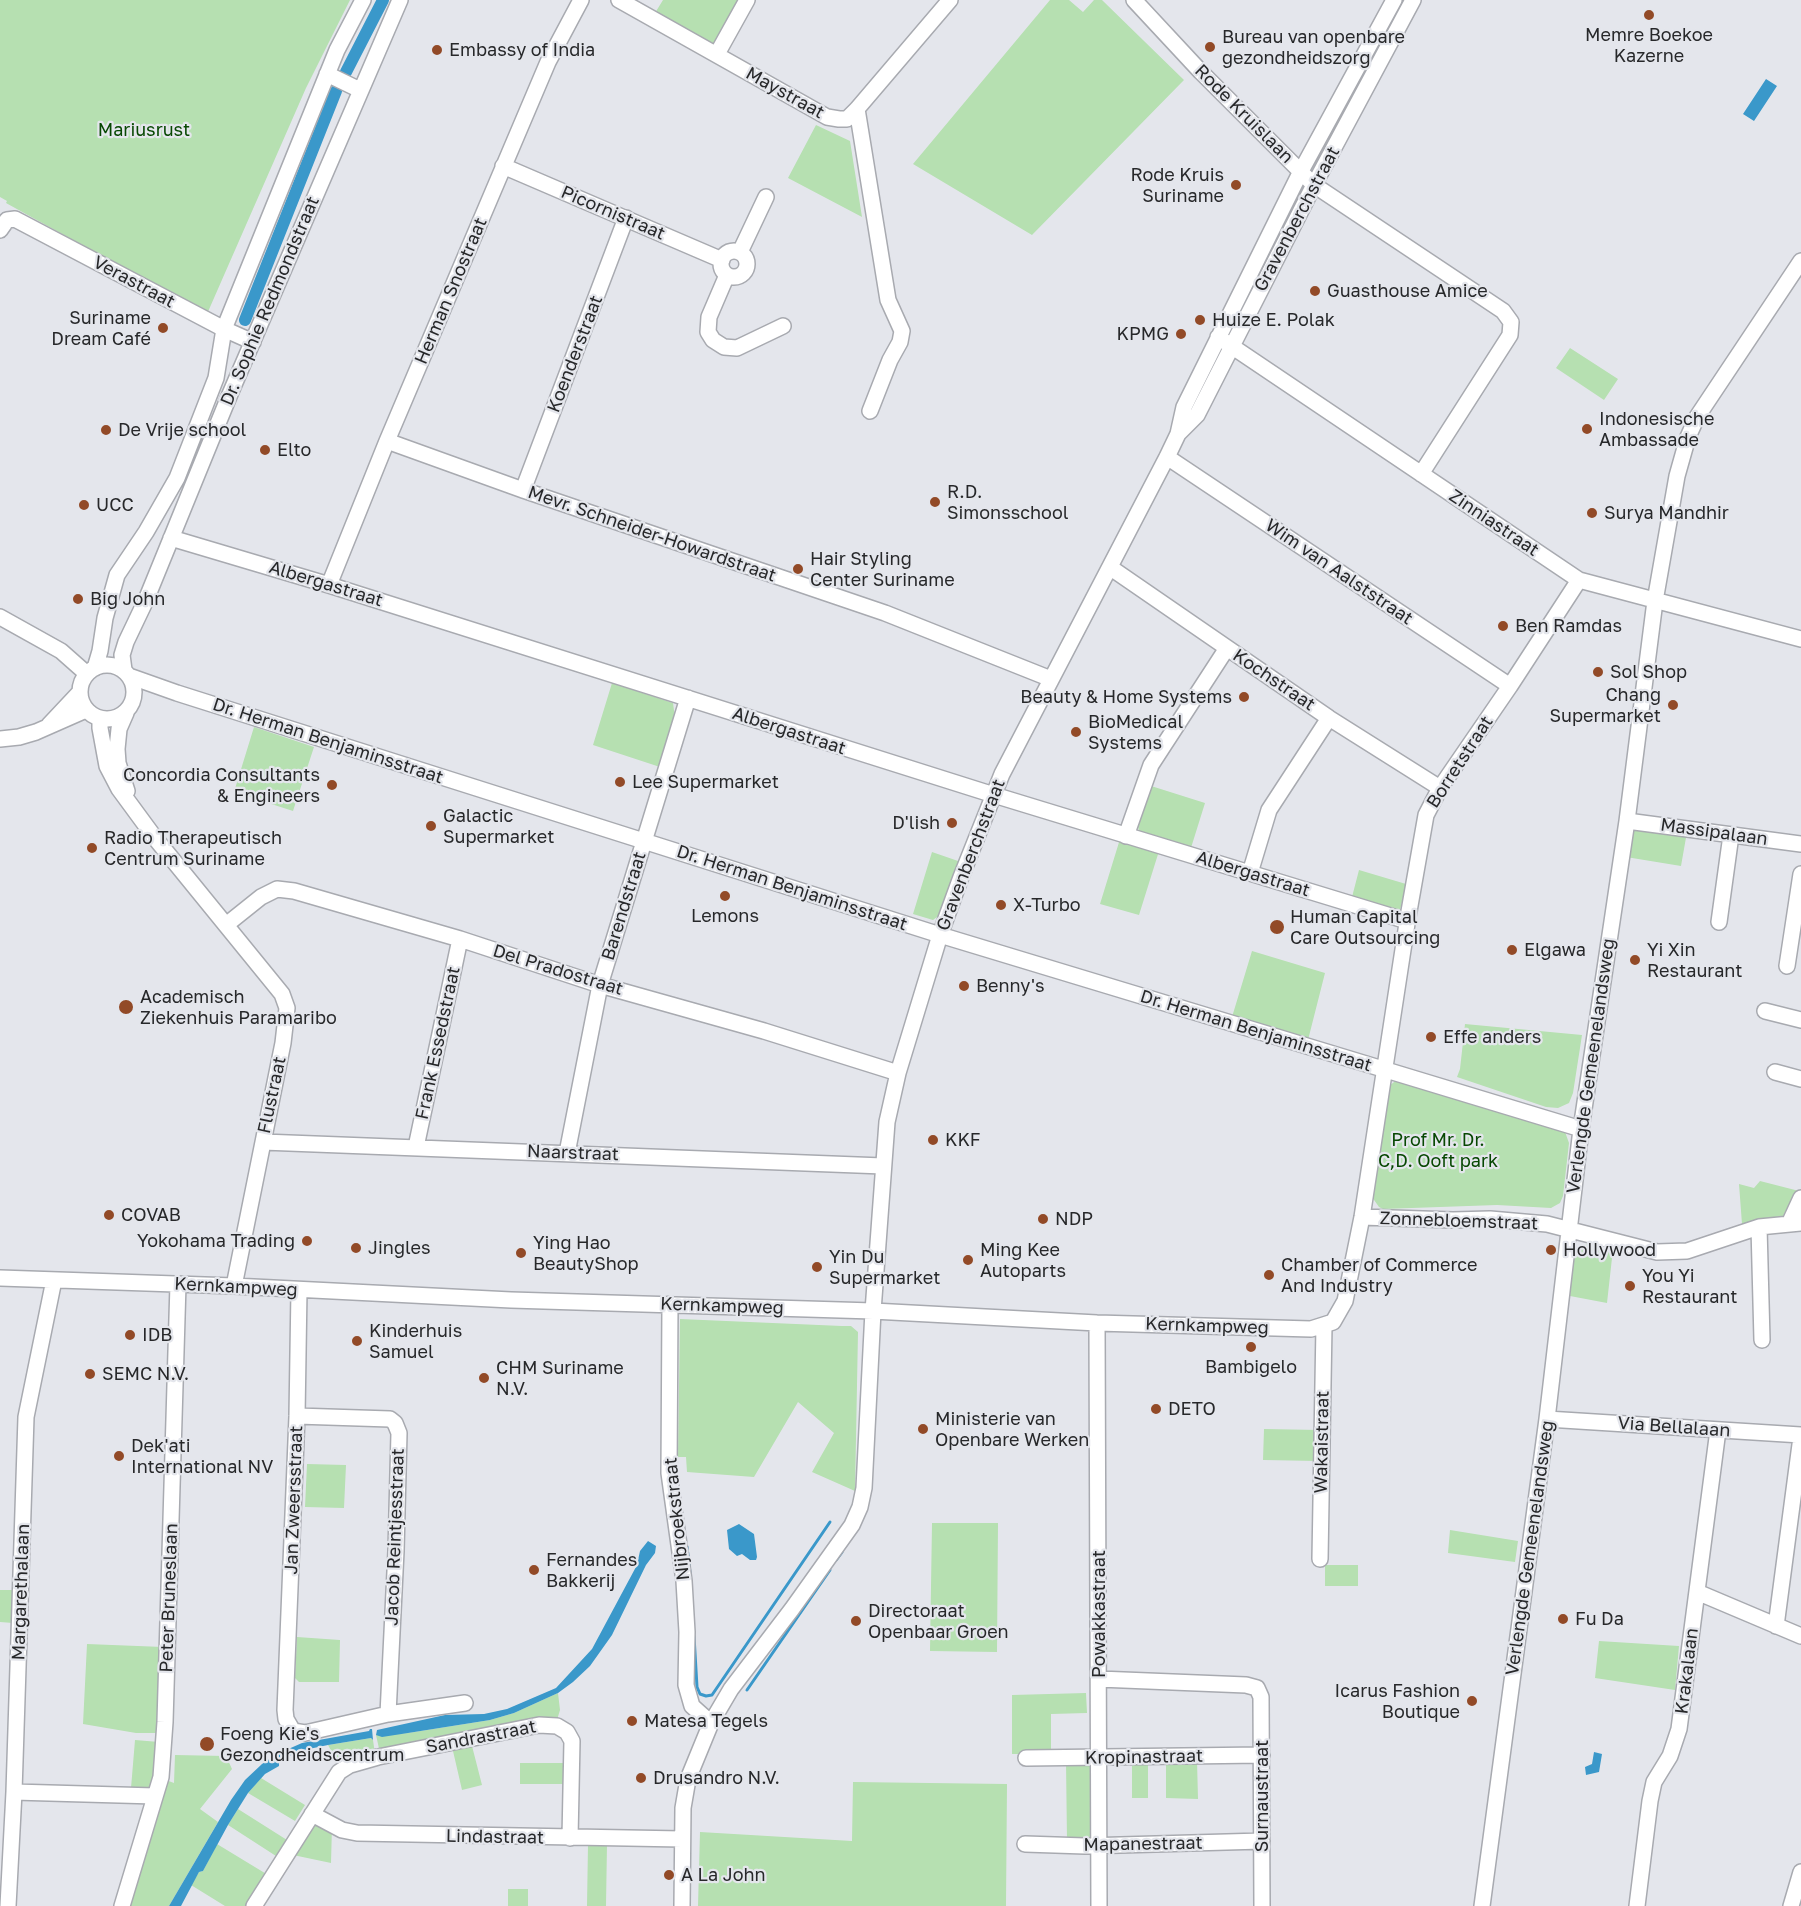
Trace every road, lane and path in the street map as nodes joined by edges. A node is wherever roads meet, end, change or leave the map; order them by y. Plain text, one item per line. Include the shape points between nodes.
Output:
1 (363, 0) edge
2 (400, 0) edge
3 (580, 0) edge
4 (619, 0) edge
5 (747, 0) edge
6 (950, 0) edge
7 (1134, 0) edge
8 (1394, 0) edge
9 (1413, 0) edge
10 (717, 54) junction
11 (327, 74) junction
12 (360, 90) junction
13 (857, 109) junction
14 (504, 166) junction
15 (1301, 171) junction
16 (1314, 185) junction
17 (766, 197) dead end
18 (626, 218) junction
19 (0, 230) edge
20 (740, 252) junction
21 (722, 260) junction
22 (1801, 261) edge
23 (727, 275) junction
24 (783, 326) dead end
25 (224, 329) junction
26 (1225, 341) junction
27 (253, 342) junction
28 (870, 411) dead end
29 (387, 441) junction
30 (1167, 457) junction
31 (1421, 474) junction
32 (523, 490) junction
33 (171, 538) junction
34 (1111, 568) junction
35 (1579, 580) junction
36 (329, 585) junction
37 (1655, 601) junction
38 (0, 617) edge
39 (1801, 639) edge
40 (1227, 648) junction
41 (91, 671) junction
42 (127, 673) junction
43 (1051, 679) junction
44 (1510, 686) junction
45 (80, 692) junction
46 (177, 693) junction
47 (688, 698) junction
48 (130, 707) junction
49 (86, 710) junction
50 (1329, 718) junction
51 (100, 719) junction
52 (47, 727) junction
53 (0, 739) edge
54 (1440, 788) junction
55 (994, 795) junction
56 (135, 810) junction
57 (1627, 820) junction
58 (1731, 835) junction
59 (1126, 836) junction
60 (644, 841) junction
61 (1801, 844) edge
62 (1250, 873) junction
63 (1801, 874) edge
64 (1407, 921) junction
65 (1719, 922) dead end
66 (226, 925) junction
67 (940, 935) junction
68 (460, 939) junction
69 (1787, 966) dead end
70 (600, 985) junction
71 (1765, 1011) dead end
72 (1801, 1020) edge
73 (1386, 1070) junction
74 (1775, 1072) dead end
75 (898, 1073) junction
76 (1801, 1079) edge
77 (1581, 1129) junction
78 (263, 1142) junction
79 (416, 1147) junction
80 (567, 1153) junction
81 (883, 1166) junction
82 (1801, 1198) edge
83 (1362, 1217) junction
84 (1795, 1224) edge
85 (1759, 1227) junction
86 (1569, 1229) junction
87 (0, 1278) edge
88 (54, 1280) junction
89 (178, 1284) junction
90 (234, 1286) junction
91 (299, 1290) junction
92 (670, 1304) junction
93 (873, 1311) junction
94 (1097, 1323) junction
95 (1324, 1326) junction
96 (1762, 1340) dead end
97 (297, 1416) junction
98 (1547, 1419) junction
99 (1718, 1430) junction
100 (1801, 1436) edge
101 (1320, 1559) dead end
102 (1697, 1592) junction
103 (1776, 1626) junction
104 (1801, 1636) edge
105 (1099, 1679) junction
106 (465, 1703) dead end
107 (388, 1714) junction
108 (711, 1723) junction
109 (1262, 1755) junction
110 (1026, 1758) dead end
111 (1099, 1758) junction
112 (14, 1792) junction
113 (155, 1796) junction
114 (312, 1814) junction
115 (570, 1838) junction
116 (682, 1839) junction
117 (1262, 1841) junction
118 (1025, 1844) dead end
119 (1100, 1845) junction
120 (1801, 1872) edge
121 (8, 1906) edge
122 (122, 1906) edge
123 (254, 1906) edge
124 (682, 1906) edge
125 (1099, 1906) edge
126 (1262, 1906) edge
127 (1482, 1906) edge
128 (1637, 1906) edge
129 (1791, 1906) edge

1 - 11 street, Dr. Sophie Redmondstraat
2 - 12 street, Dr. Sophie Redmondstraat
3 - 14 street, Herman Snostraat via 548,62
4 - 10 street, Maystraat
5 - 10 street
6 - 13 street
7 - 15 street, Rode Kruislaan
8 - 15 street, Gravenberchstraat
9 - 16 street, Gravenberchstraat
10 - 13 street, Maystraat via 827,117 847,118
11 - 12 street
11 - 25 street, Dr. Sophie Redmondstraat
12 - 27 street, Dr. Sophie Redmondstraat
13 - 28 street via 888,300 902,331
14 - 18 street, Picornistraat
14 - 29 street, Herman Snostraat
15 - 16 street, Rode Kruislaan
15 - 26 street, Gravenberchstraat
16 - 26 street, Gravenberchstraat
16 - 31 street, Rode Kruislaan via 1503,311 1511,322 1510,336
17 - 20 street
18 - 21 street, Picornistraat
18 - 32 street, Koenderstraat
19 - 25 street, Verastraat via 7,220 15,219
20 - 21 street via 731,252
20 - 23 street via 747,262 746,270 740,276
21 - 23 street
22 - 37 street, Verlengde Gemeenelandsweg via 1712,393 1688,437 1677,476
23 - 24 street via 709,317 708,332 713,340 736,348
25 - 27 street, Verastraat
25 - 41 street, Dr. Sophie Redmondstraat via 216,378 177,478 117,575 100,651
26 - 30 street, Gravenberchstraat via 1197,415 1178,434
26 - 31 street, Zinniastraat
27 - 33 street, Dr. Sophie Redmondstraat
29 - 32 street, Mevr. Schneider-Howardstraat
29 - 36 street, Herman Snostraat
30 - 34 street, Gravenberchstraat
30 - 44 street, Wim van Aalststraat
31 - 35 street, Zinniastraat
32 - 43 street, Mevr. Schneider-Howardstraat via 885,613
33 - 36 street, Albergastraat
33 - 42 street, Dr. Sophie Redmondstraat via 123,650
34 - 40 street, Kochstraat
34 - 43 street, Gravenberchstraat
35 - 37 street, Zinniastraat
35 - 44 street, Borretstraat
36 - 47 street, Albergastraat
37 - 39 street, Zinniastraat
37 - 57 street, Verlengde Gemeenelandsweg
38 - 41 street
40 - 50 street, Kochstraat
40 - 59 street via 1151,765
41 - 42 street via 108,665
41 - 45 street via 81,683
42 - 46 street, Dr. Herman Benjaminsstraat
42 - 48 street via 134,688
43 - 55 street, Gravenberchstraat
44 - 54 street, Borretstraat
45 - 49 street
45 - 52 street
46 - 48 street, Dr. Herman Benjaminsstraat via 152,693
46 - 60 street, Dr. Herman Benjaminsstraat
47 - 55 street, Albergastraat
47 - 60 street, Barendstraat
48 - 51 street via 116,718
48 - 56 street, Flustraat via 119,729 118,756
49 - 51 street
49 - 52 street
50 - 54 street, Kochstraat
50 - 62 street via 1269,810
51 - 56 street, Flustraat via 107,766
52 - 53 street
54 - 64 street, Borretstraat via 1426,815
55 - 59 street, Albergastraat
55 - 67 street, Gravenberchstraat
56 - 66 street, Flustraat
57 - 58 street, Massipalaan
57 - 77 street, Verlengde Gemeenelandsweg
58 - 61 street, Massipalaan
58 - 65 street
59 - 62 street, Albergastraat
60 - 67 street, Dr. Herman Benjaminsstraat
60 - 70 street, Barendstraat
62 - 64 street, Albergastraat
63 - 69 street
64 - 73 street, Borretstraat
66 - 68 street, Del Pradostraat via 277,889
66 - 78 street, Flustraat via 282,994 286,1008 287,1023
67 - 73 street, Dr. Herman Benjaminsstraat
67 - 75 street, Gravenberchstraat
68 - 70 street, Del Pradostraat
68 - 79 street, Frank Essedstraat
70 - 75 street, Del Pradostraat
70 - 80 street, Barendstraat
71 - 72 street
73 - 77 street, Dr. Herman Benjaminsstraat
73 - 83 street, Borretstraat
74 - 76 street
75 - 81 street, Gravenberchstraat via 886,1122
77 - 86 street, Verlengde Gemeenelandsweg
78 - 79 street, Naarstraat
78 - 90 street, Flustraat
79 - 80 street, Naarstraat
80 - 81 street, Naarstraat
81 - 93 street, Gravenberchstraat
82 - 84 street
83 - 86 street, Zonnebloemstraat via 1490,1219
83 - 95 street via 1345,1301 1332,1322
84 - 85 street, Zonnebloemstraat
85 - 86 street, Zonnebloemstraat via 1687,1251 1657,1252
85 - 96 street
86 - 98 street, Verlengde Gemeenelandsweg
87 - 88 street, Kernkampweg
88 - 89 street, Kernkampweg
88 - 112 street, Margarethalaan via 26,1417
89 - 90 street, Kernkampweg
89 - 113 street, Peter Bruneslaan via 165,1722 161,1777
90 - 91 street, Kernkampweg
91 - 92 street, Kernkampweg
91 - 97 street, Jan Zweersstraat
92 - 93 street, Kernkampweg
92 - 108 street, Nijbroekstraat via 669,1473 684,1581 686,1685 692,1706
93 - 94 street, Kernkampweg
93 - 108 street, Gravenberchstraat via 860,1507 852,1525 731,1689
94 - 95 street, Kernkampweg via 1311,1329
94 - 105 street, Powakkastraat
95 - 101 street, Wakaistraat
97 - 107 street, Jacob Reintjesstraat via 390,1419 399,1433
97 - 107 street, Jan Zweersstraat via 285,1710 293,1731 299,1734
98 - 99 street, Via Bellalaan
98 - 127 street, Verlengde Gemeenelandsweg
99 - 100 street, Via Bellalaan
99 - 102 street, Krakalaan
100 - 103 street
102 - 103 street
102 - 128 street, Krakalaan via 1679,1730 1670,1756 1654,1782
103 - 104 street
105 - 109 street, Surnaustraat via 1257,1688 1261,1697
105 - 111 street, Powakkastraat
106 - 107 street
108 - 116 street, Gravenberchstraat via 688,1779
109 - 111 street, Kropinastraat
109 - 117 street, Surnaustraat
110 - 111 street, Kropinastraat
111 - 119 street, Powakkastraat
112 - 113 street
112 - 121 street, Margarethalaan
113 - 122 street, Peter Bruneslaan
114 - 115 street, Lindastraat via 342,1830 357,1833
114 - 115 street, Sandrastraat via 339,1772 350,1765 539,1725 556,1726 567,1732 572,1741
114 - 123 street, Sandrastraat
115 - 116 street, Lindastraat
116 - 124 street, Gravenberchstraat
117 - 119 street, Mapanestraat
117 - 126 street, Surnaustraat
118 - 119 street, Mapanestraat
119 - 125 street, Powakkastraat
120 - 129 street

